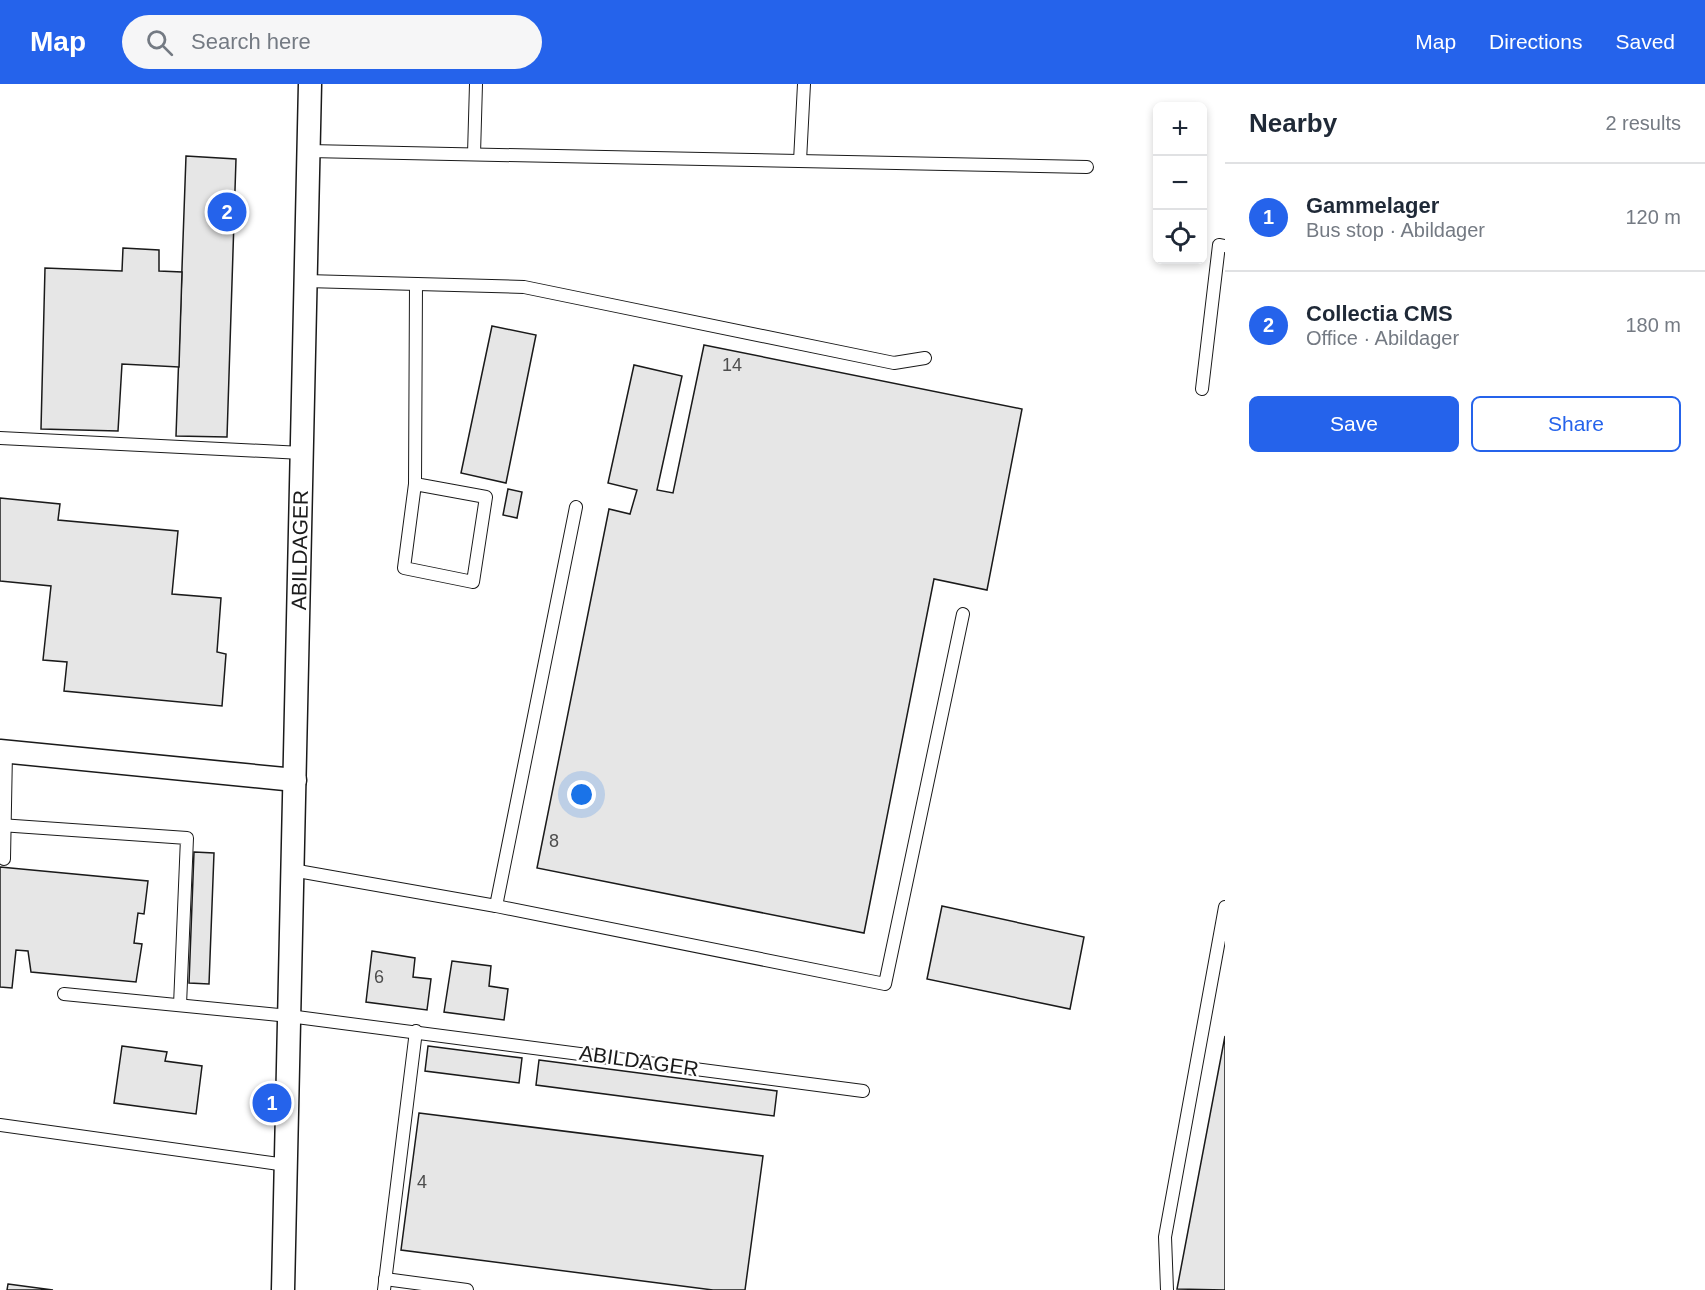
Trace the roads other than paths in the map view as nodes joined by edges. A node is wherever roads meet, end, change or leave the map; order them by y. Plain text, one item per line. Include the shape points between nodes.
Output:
1 (310, 84) edge
2 (476, 84) edge
3 (804, 84) edge
4 (309, 151) junction
5 (474, 154) junction
6 (800, 161) junction
7 (1087, 167) dead end
8 (1225, 246) edge
9 (306, 281) junction
10 (416, 284) junction
11 (925, 358) dead end
12 (1202, 388) dead end
13 (0, 438) edge
14 (302, 453) junction
15 (415, 484) junction
16 (576, 507) dead end
17 (963, 614) dead end
18 (3, 752) edge
19 (295, 780) junction
20 (3, 825) edge
21 (4, 859) dead end
22 (292, 870) junction
23 (496, 906) junction
24 (1225, 907) edge
25 (64, 994) dead end
26 (180, 1005) junction
27 (289, 1016) junction
28 (416, 1031) junction
29 (862, 1091) dead end
30 (0, 1125) edge
31 (286, 1165) junction
32 (385, 1284) edge
33 (283, 1290) edge
34 (467, 1290) edge
35 (1167, 1290) edge

1 - 4 street, ABILDAGER
2 - 5 lane
3 - 6 lane
4 - 5 lane
4 - 9 street, ABILDAGER
5 - 6 lane
6 - 7 lane
8 - 12 lane via 1219,245
9 - 10 lane
9 - 14 street, ABILDAGER
10 - 11 lane via 524,287 894,363
10 - 15 lane
13 - 14 lane
14 - 19 street, ABILDAGER
15 - 15 lane via 404,568 474,582 486,497
16 - 23 lane
17 - 23 lane via 885,984
18 - 19 street
18 - 20 lane
19 - 22 street, ABILDAGER
20 - 21 lane
20 - 26 lane via 187,838
22 - 23 lane
22 - 27 street, ABILDAGER
24 - 35 lane via 1165,1237
25 - 26 lane
26 - 27 lane
27 - 28 lane, ABILDAGER
27 - 31 street, ABILDAGER
28 - 29 lane, ABILDAGER
28 - 32 lane
30 - 31 lane
31 - 33 street, ABILDAGER
32 - 34 lane

